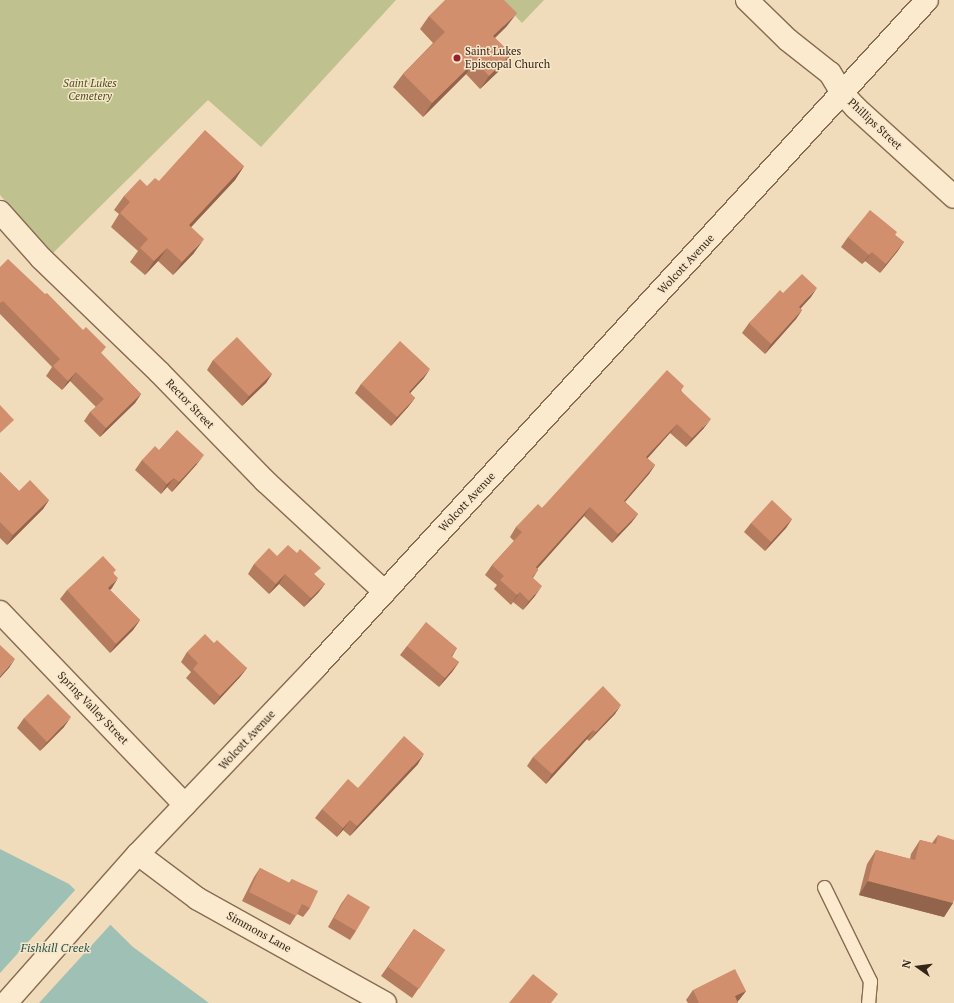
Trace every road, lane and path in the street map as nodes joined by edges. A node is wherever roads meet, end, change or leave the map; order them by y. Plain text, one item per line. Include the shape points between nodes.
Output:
1 (747, 0) edge
2 (927, 0) edge
3 (842, 93) junction
4 (954, 197) edge
5 (0, 212) edge
6 (385, 592) junction
7 (0, 612) edge
8 (185, 805) junction
9 (132, 861) junction
10 (824, 887) dead end
11 (6, 1003) edge
12 (384, 1003) edge
13 (868, 1003) edge

1 - 3 street, Phillips Street via 788,40 830,73
2 - 3 street, Wolcott Avenue
3 - 4 street, Phillips Street
3 - 6 street, Wolcott Avenue
5 - 6 street, Rector Street via 41,258 160,373 265,481
6 - 8 street, Wolcott Avenue
7 - 8 street, Spring Valley Street
8 - 9 street, Wolcott Avenue
9 - 11 street, Wolcott Avenue
9 - 12 street, Simmons Lane
10 - 13 lane via 870,980

